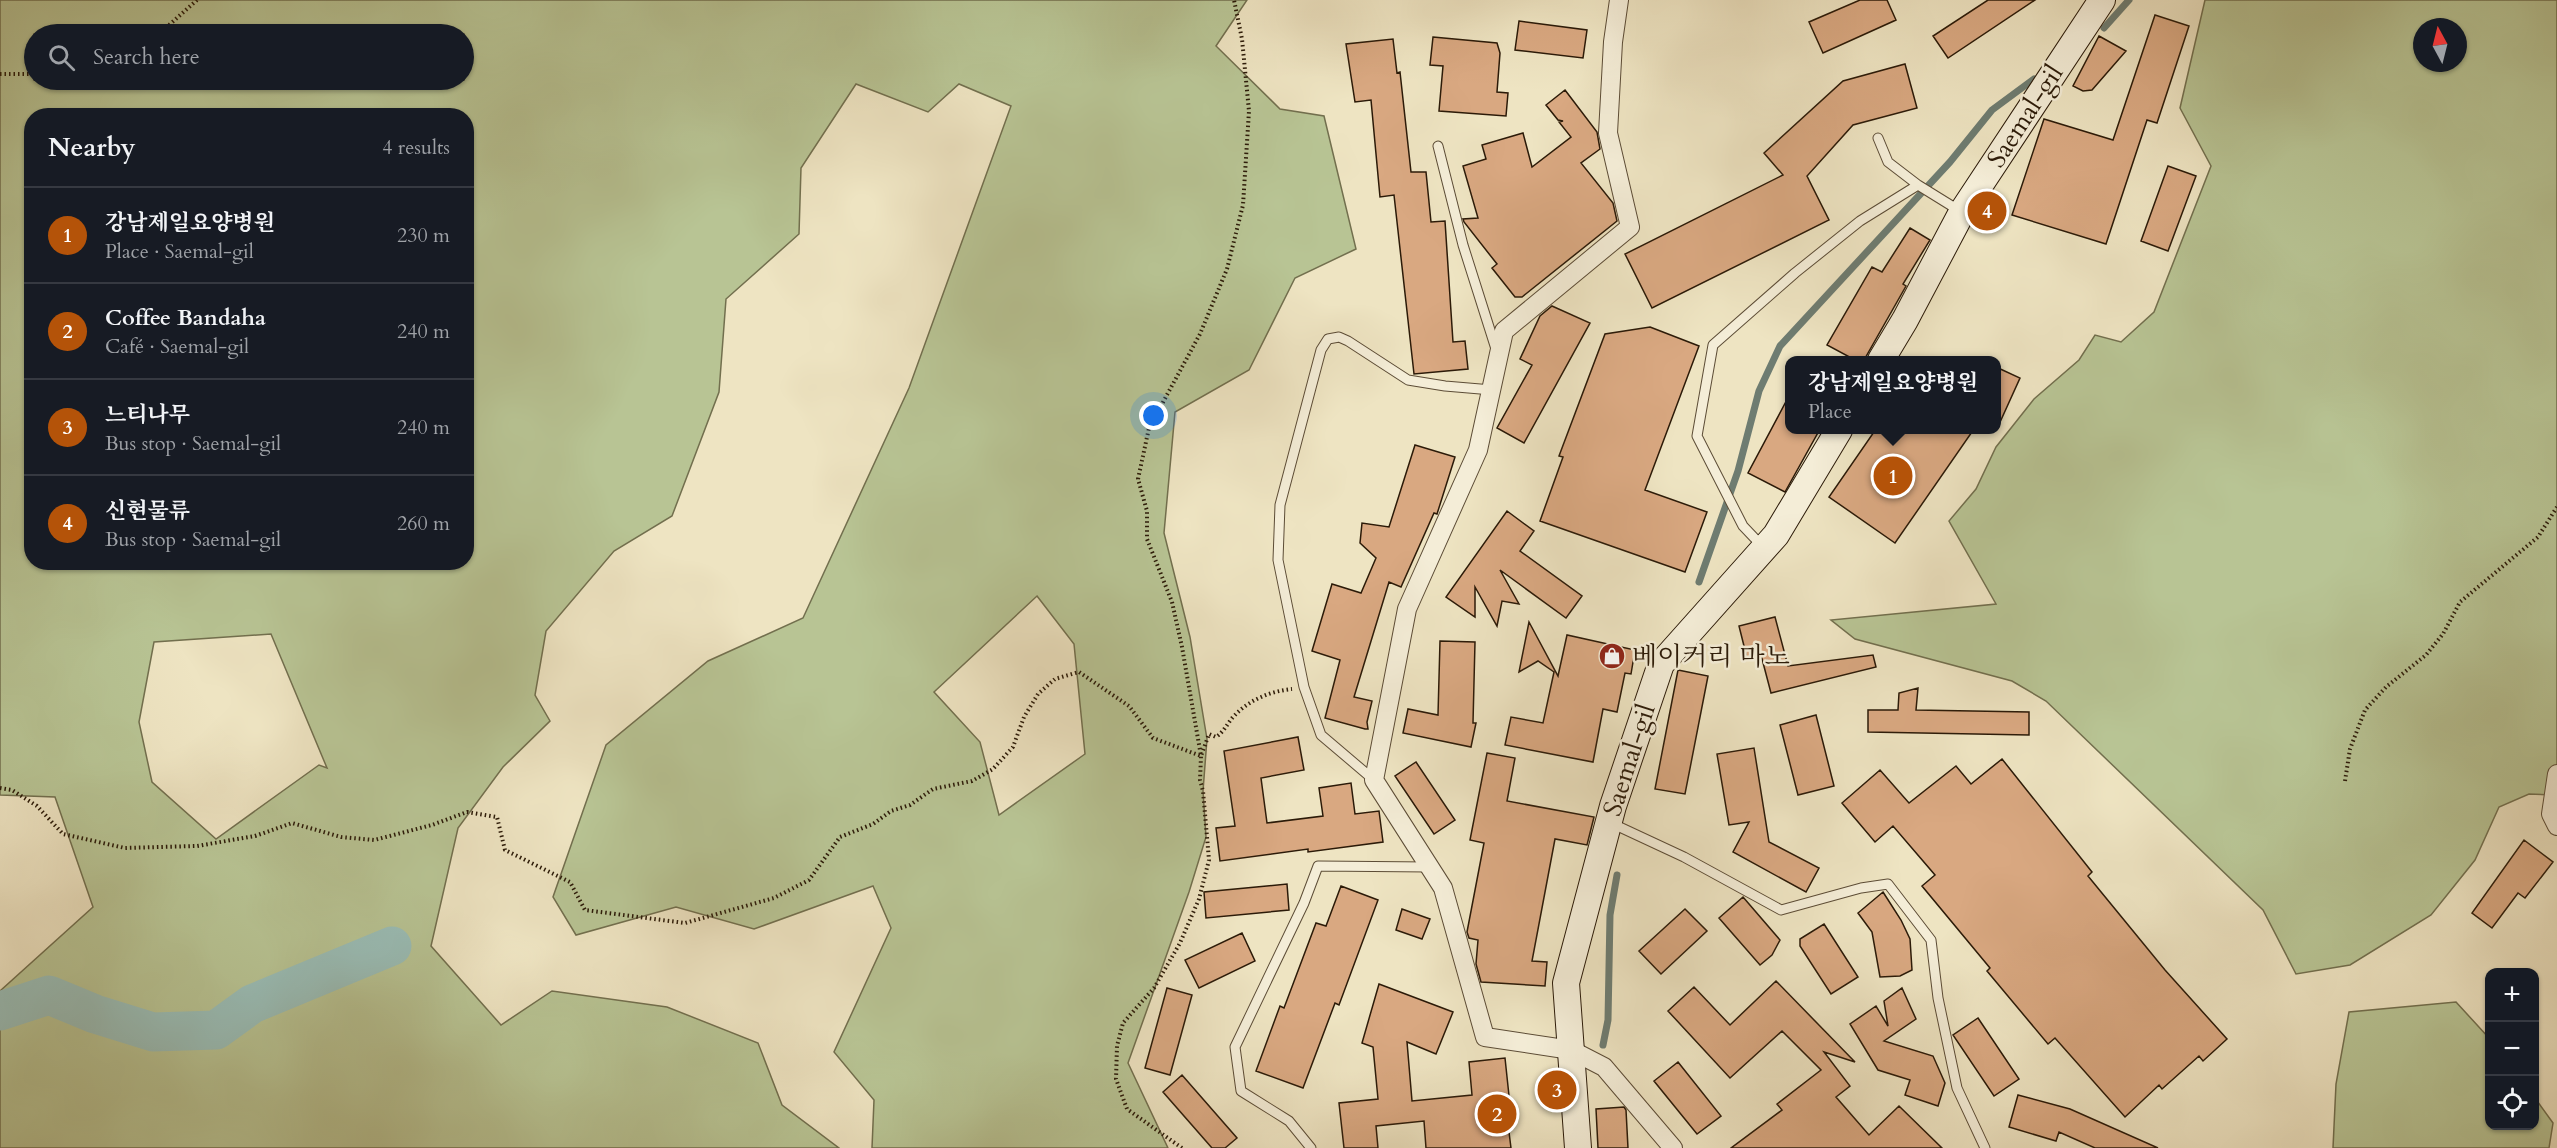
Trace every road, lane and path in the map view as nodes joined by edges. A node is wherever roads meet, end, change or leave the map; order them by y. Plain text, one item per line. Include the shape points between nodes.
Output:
1 (197, 0) edge
2 (1234, 0) edge
3 (1619, 0) edge
4 (2102, 0) edge
5 (170, 24) edge
6 (0, 74) edge
7 (24, 74) edge
8 (1878, 138) dead end
9 (1438, 146) dead end
10 (1918, 186) junction
11 (1962, 212) junction
12 (1883, 356) edge
13 (1498, 357) junction
14 (1492, 390) junction
15 (1836, 434) edge
16 (2557, 507) edge
17 (1763, 548) junction
18 (1304, 687) junction
19 (1201, 756) junction
20 (2557, 774) edge
21 (1374, 780) junction
22 (2345, 781) dead end
23 (0, 788) edge
24 (1609, 822) junction
25 (2557, 826) edge
26 (1429, 867) junction
27 (1571, 1050) junction
28 (1182, 1148) edge
29 (1311, 1148) edge
30 (1578, 1148) edge
31 (1673, 1148) edge
32 (1985, 1148) edge

1 - 5 path
2 - 19 path via 1249,111 1243,205 1227,269 1200,334 1149,428 1138,479 1147,512 1148,539 1172,602 1180,636
3 - 13 street via 1608,133 1630,227 1504,331
4 - 11 street, Saemal-gil
6 - 7 path
8 - 10 lane via 1888,162
9 - 13 lane via 1463,245
10 - 11 lane
10 - 17 lane via 1860,221 1713,345 1697,436 1743,526
11 - 12 street, Saemal-gil
13 - 14 street
14 - 18 lane via 1408,380 1339,337 1328,339 1321,350 1280,504 1278,560
14 - 21 street via 1478,450 1407,609
15 - 17 street, Saemal-gil via 1776,535
16 - 22 path via 2538,537 2460,602 2426,655 2386,687 2365,710 2350,749
17 - 24 street, Saemal-gil via 1661,664
18 - 19 path via 1282,690 1251,702 1234,716 1225,731 1216,737 1209,734
18 - 21 lane via 1321,735
19 - 23 path via 1153,738 1129,706 1079,672 1055,679 1038,694 1013,747 993,769 972,781 933,789 910,805 840,837 809,880 782,893 685,923 585,910 570,882 505,850 497,817 467,812 374,840 342,837 292,823 255,836 197,846 125,848 63,834 37,806 12,790
19 - 28 path via 1209,860 1199,899 1154,988 1123,1023 1116,1057 1116,1079 1127,1109
20 - 25 street via 2551,814
21 - 26 street
24 - 27 street, Saemal-gil via 1566,983
24 - 32 lane via 1684,857 1781,910 1888,884 1931,940 1938,998 1957,1088
26 - 27 street via 1443,888 1485,1037
26 - 29 lane via 1318,866 1235,1047 1241,1091 1289,1121
27 - 30 street, Saemal-gil
27 - 31 street via 1604,1067

